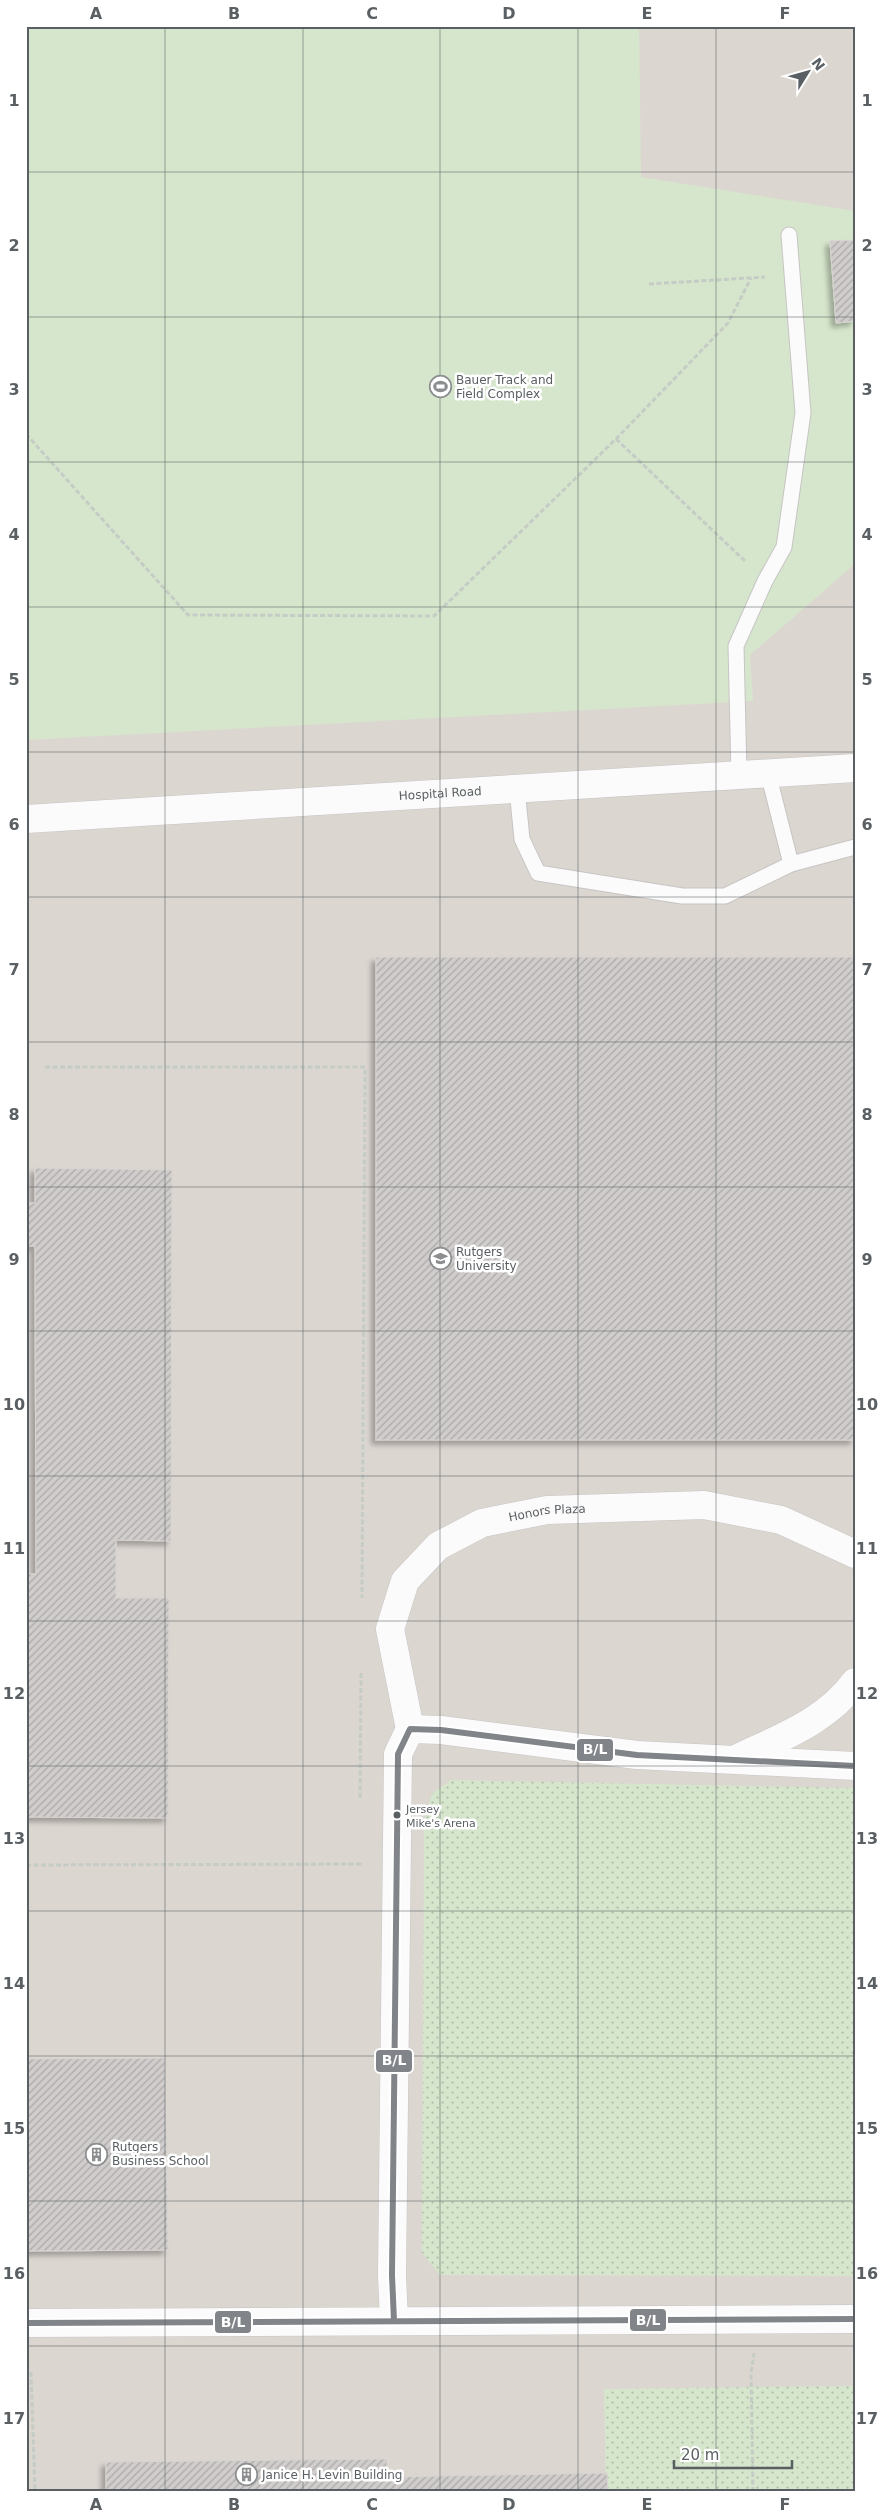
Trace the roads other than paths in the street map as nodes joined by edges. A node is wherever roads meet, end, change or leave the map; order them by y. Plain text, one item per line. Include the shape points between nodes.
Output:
1 (789, 235) dead end
2 (855, 768) edge
3 (768, 773) junction
4 (739, 775) junction
5 (517, 789) junction
6 (26, 819) edge
7 (855, 847) edge
8 (791, 864) junction
9 (855, 1554) edge
10 (855, 1682) edge
11 (410, 1729) junction
12 (733, 1760) junction
13 (855, 1766) edge
14 (855, 2319) edge
15 (394, 2321) junction
16 (26, 2323) edge

1 - 4 lane via 803,413 784,547 765,580 736,646
2 - 3 street, Hospital Road
3 - 4 street, Hospital Road
3 - 8 lane
4 - 5 street, Hospital Road
5 - 6 street, Hospital Road
5 - 8 lane via 522,839 538,873 682,896 725,896
7 - 8 lane
9 - 11 street, Honors Plaza via 781,1520 704,1506 547,1510 482,1523 438,1546 405,1580 390,1629
10 - 12 street via 842,1700 815,1720
11 - 12 street via 441,1730 637,1755
11 - 15 street via 398,1754
12 - 13 street
14 - 15 street
15 - 16 street

